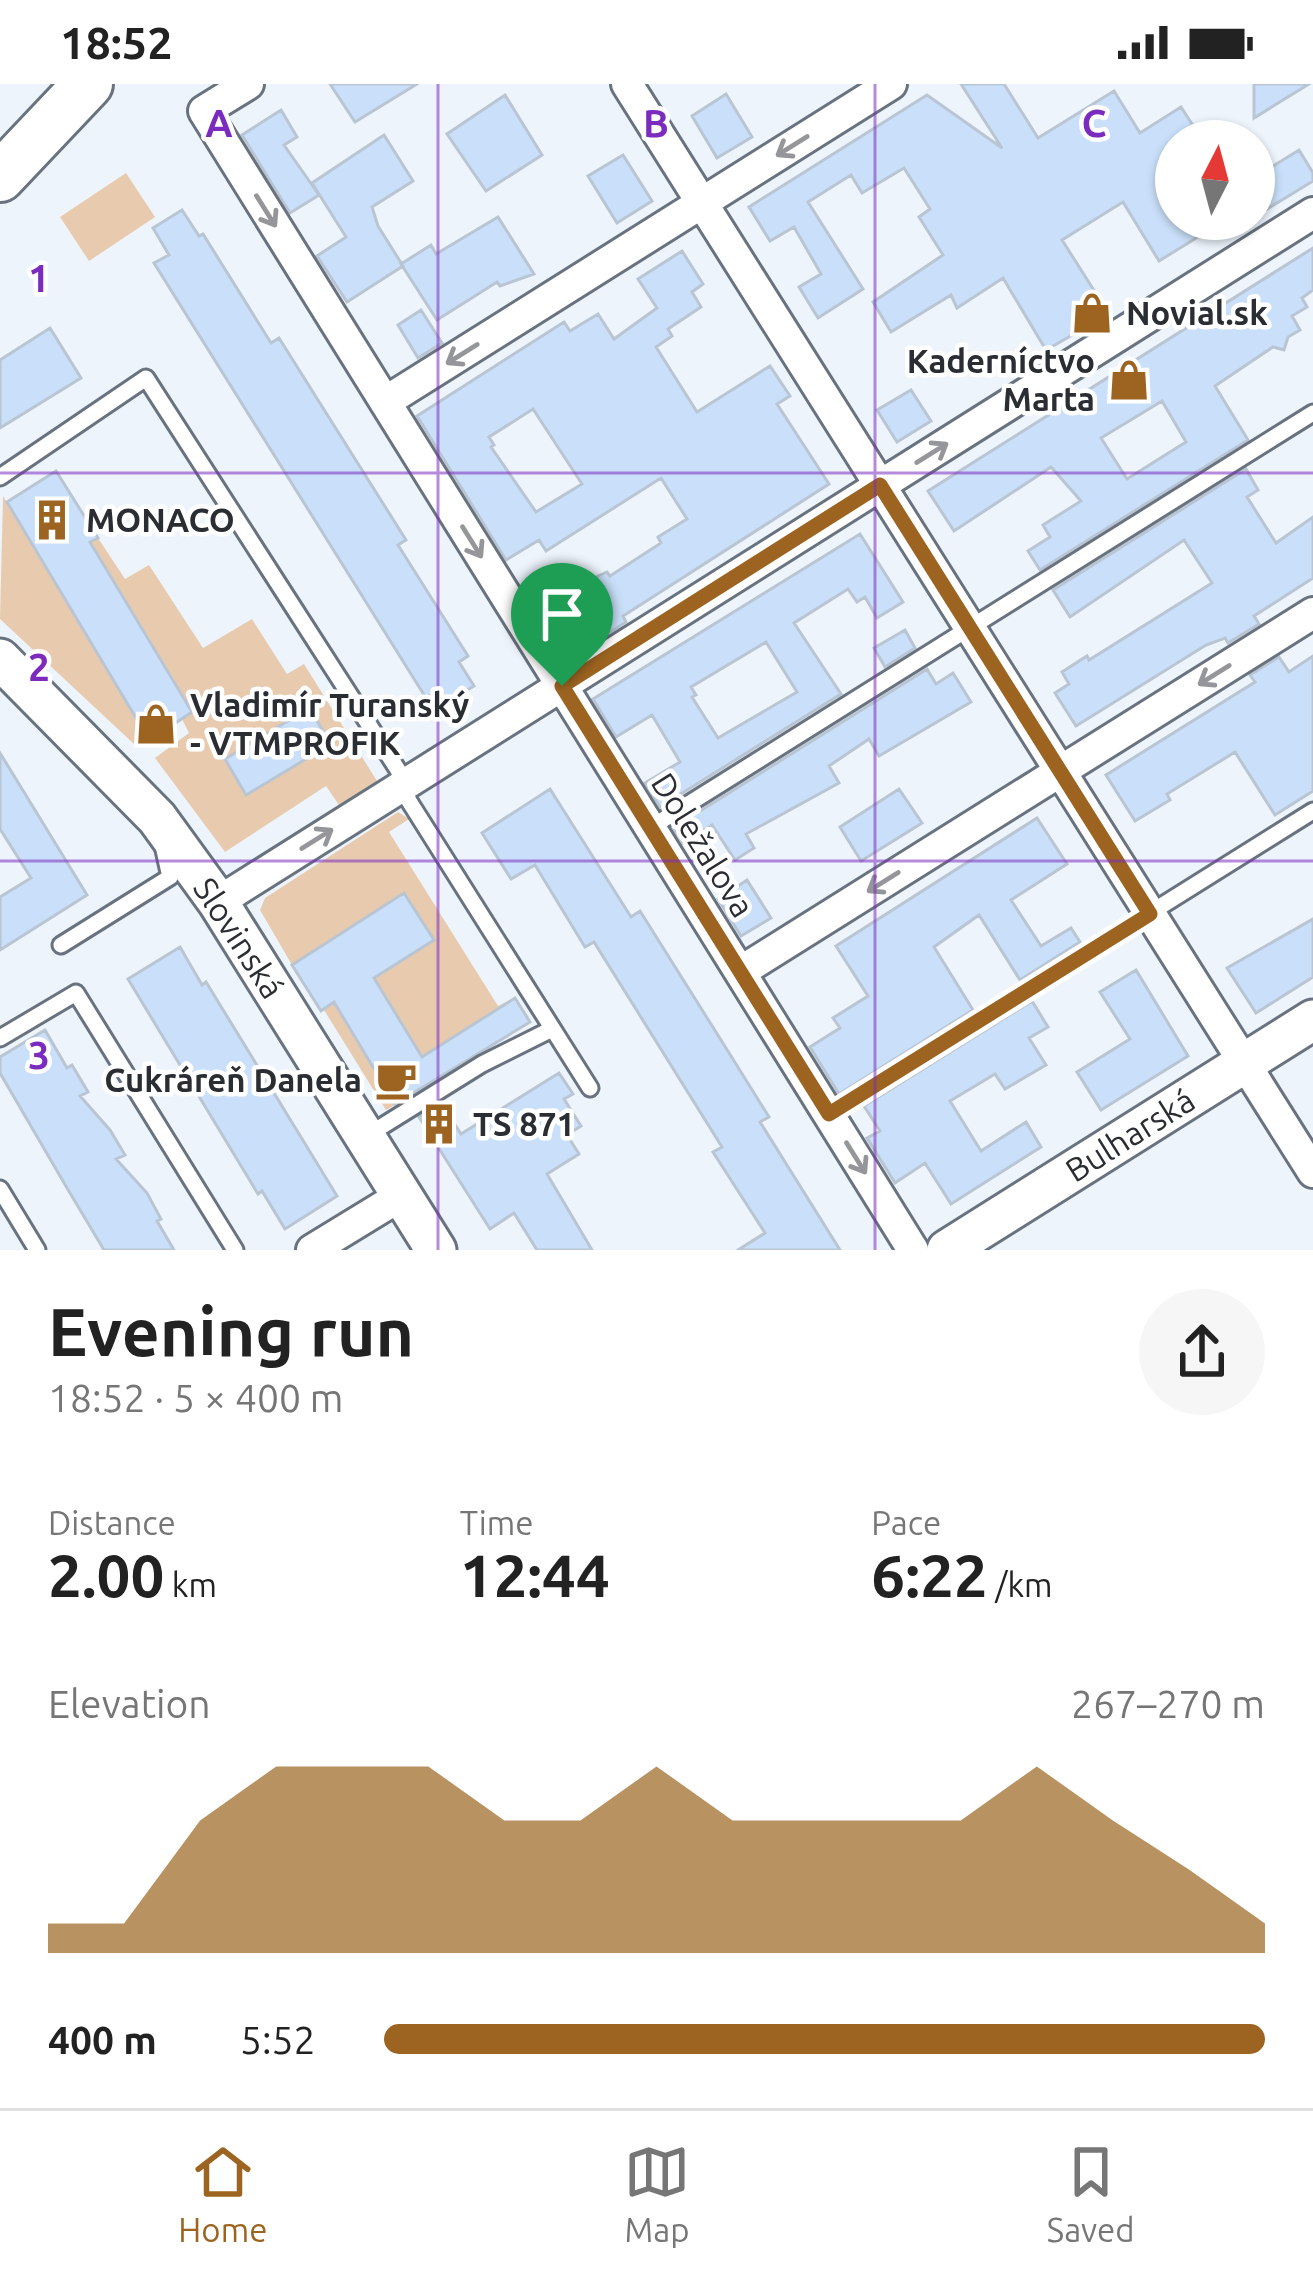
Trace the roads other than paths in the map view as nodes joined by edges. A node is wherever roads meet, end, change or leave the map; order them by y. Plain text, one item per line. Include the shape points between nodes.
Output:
1 (88, 84) edge
2 (248, 84) edge
3 (627, 84) edge
4 (891, 84) edge
5 (0, 177) edge
6 (702, 203) junction
7 (1313, 213) edge
8 (385, 402) junction
9 (1313, 412) edge
10 (0, 477) edge
11 (880, 485) junction
12 (1313, 613) edge
13 (970, 629) junction
14 (6, 676) edge
15 (562, 686) junction
16 (1060, 771) junction
17 (406, 784) junction
18 (1313, 811) edge
19 (157, 818) junction
20 (650, 828) junction
21 (218, 902) junction
22 (1150, 914) junction
23 (61, 945) dead end
24 (740, 972) junction
25 (1313, 1020) edge
26 (552, 1029) junction
27 (0, 1038) edge
28 (1244, 1063) junction
29 (590, 1088) dead end
30 (829, 1114) junction
31 (365, 1137) junction
32 (1313, 1172) edge
33 (0, 1190) edge
34 (402, 1195) junction
35 (37, 1250) edge
36 (235, 1250) edge
37 (312, 1250) edge
38 (436, 1250) edge
39 (913, 1250) edge
40 (947, 1250) edge

1 - 5 main road
2 -> 8 street, Doležalova via 204,111
3 - 6 street
4 -> 6 street
6 -> 8 street
6 - 11 street
11 -> 7 street
8 -> 15 street, Doležalova
9 - 13 lane
10 - 17 lane via 146,378
11 - 13 street
11 - 15 street
12 -> 16 street
13 - 16 street
13 - 20 lane
14 - 19 street, Slovinská
15 - 17 street
15 - 20 street, Doležalova
16 - 22 street
16 -> 24 street
21 -> 17 street
17 - 26 lane
18 - 22 lane
19 - 21 street, Slovinská
19 - 23 lane via 170,877
20 - 24 street, Doležalova
21 - 31 street, Slovinská
22 - 28 street
22 - 30 lane
24 - 30 street, Doležalova
25 - 28 street, Bulharská
26 - 29 lane
26 - 31 lane
27 - 36 lane via 76,993
28 - 32 street
28 - 40 street, Bulharská
30 -> 39 street, Doležalova
31 - 34 street, Slovinská
33 - 35 lane
34 - 37 street
34 - 38 street, Slovinská

